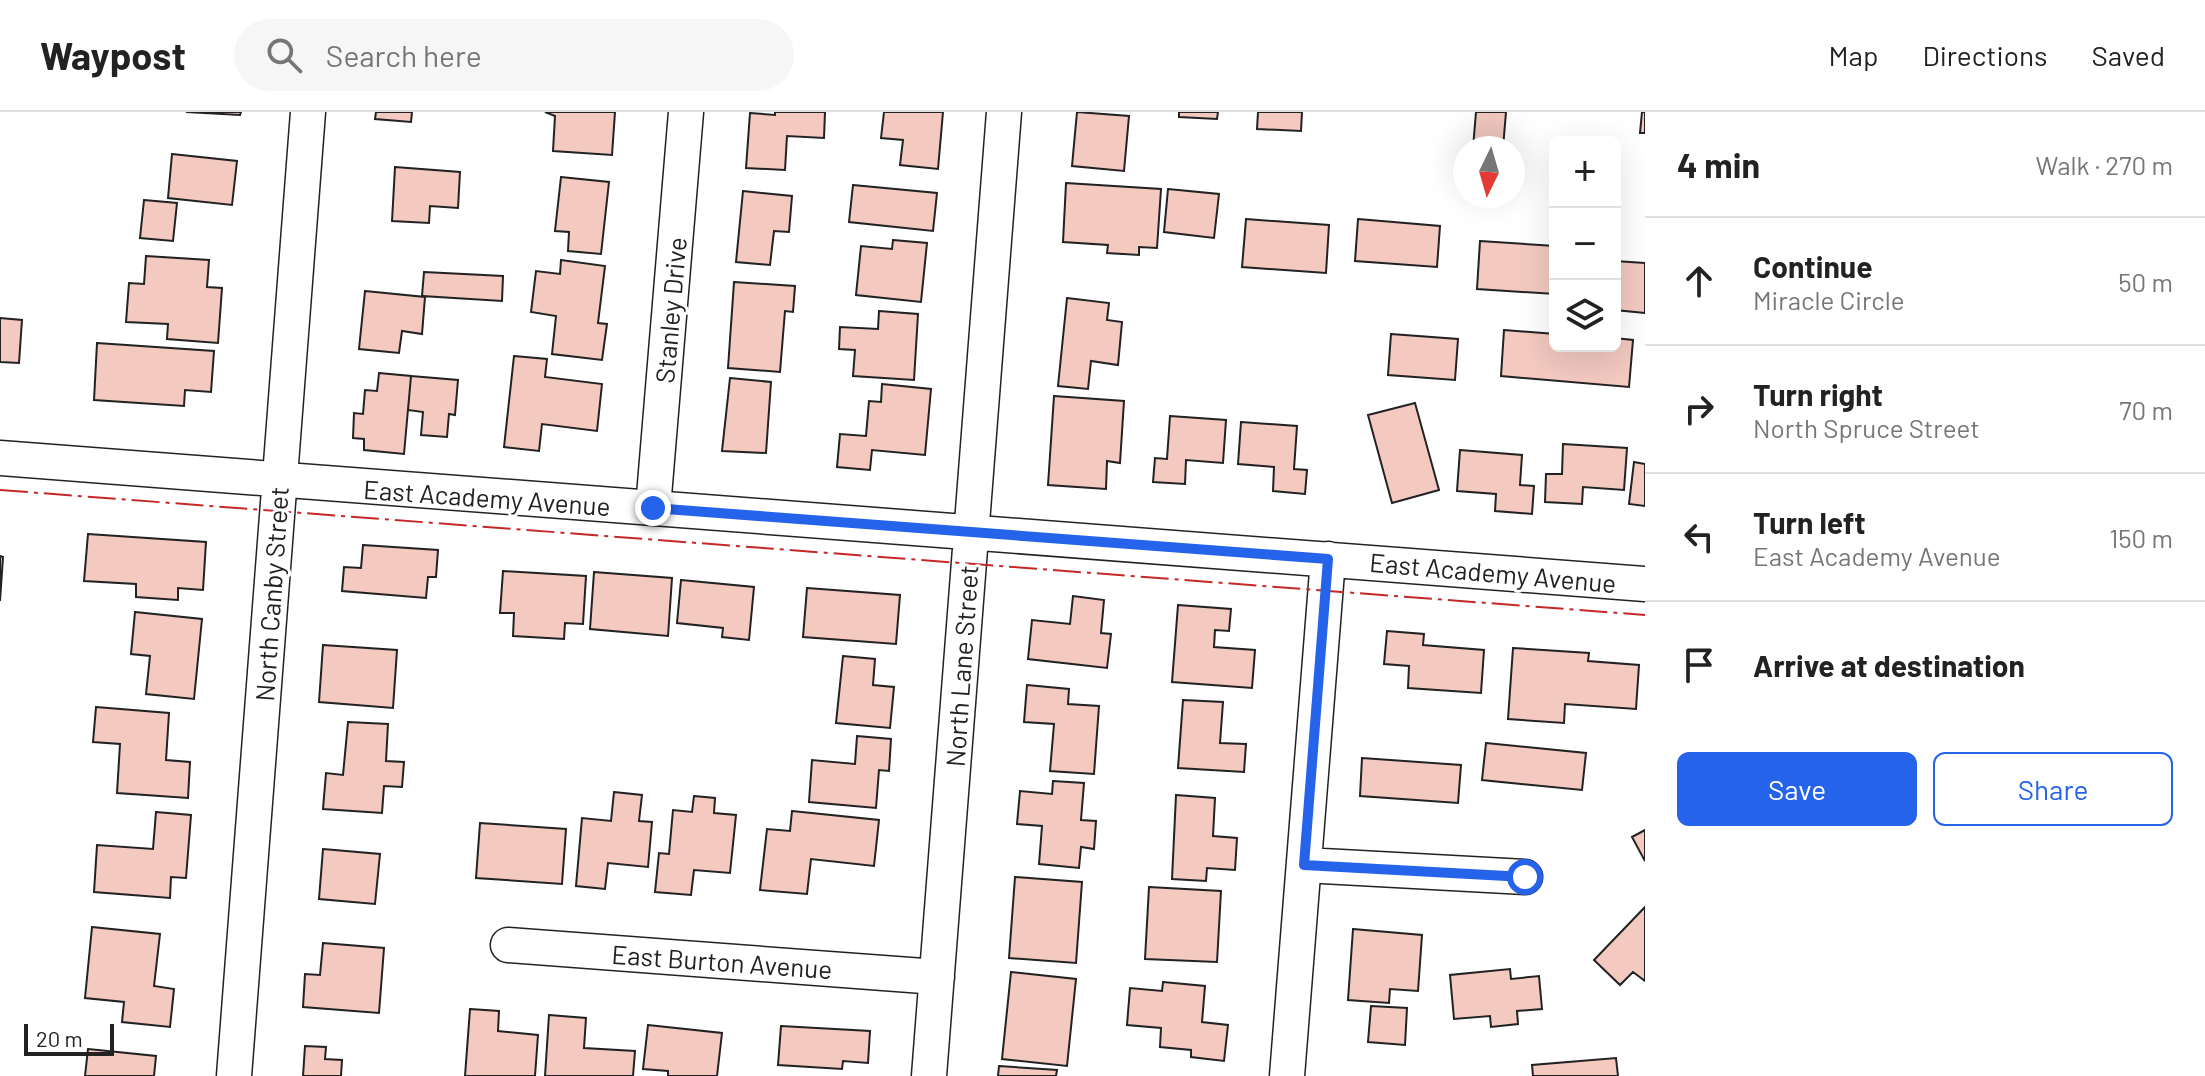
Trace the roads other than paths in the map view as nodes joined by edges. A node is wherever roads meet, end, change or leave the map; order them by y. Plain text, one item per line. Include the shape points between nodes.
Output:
1 (308, 112) edge
2 (686, 112) edge
3 (1004, 112) edge
4 (0, 458) edge
5 (280, 482) junction
6 (653, 508) junction
7 (971, 533) junction
8 (1328, 559) junction
9 (1645, 584) edge
10 (1304, 865) junction
11 (1525, 877) dead end
12 (508, 945) dead end
13 (937, 977) junction
14 (234, 1076) edge
15 (929, 1076) edge
16 (1287, 1076) edge

1 - 5 street, North Canby Street
2 - 6 street, Stanley Drive
3 - 7 street, North Lane Street
4 - 5 street, East Academy Avenue
5 - 6 street, East Academy Avenue
5 - 14 street, North Canby Street
6 - 7 street, East Academy Avenue
7 - 8 street, East Academy Avenue
7 - 13 street, North Lane Street
8 - 9 street, East Academy Avenue
8 - 10 street
10 - 11 street
10 - 16 street
12 - 13 street, East Burton Avenue
13 - 15 street, North Lane Street

